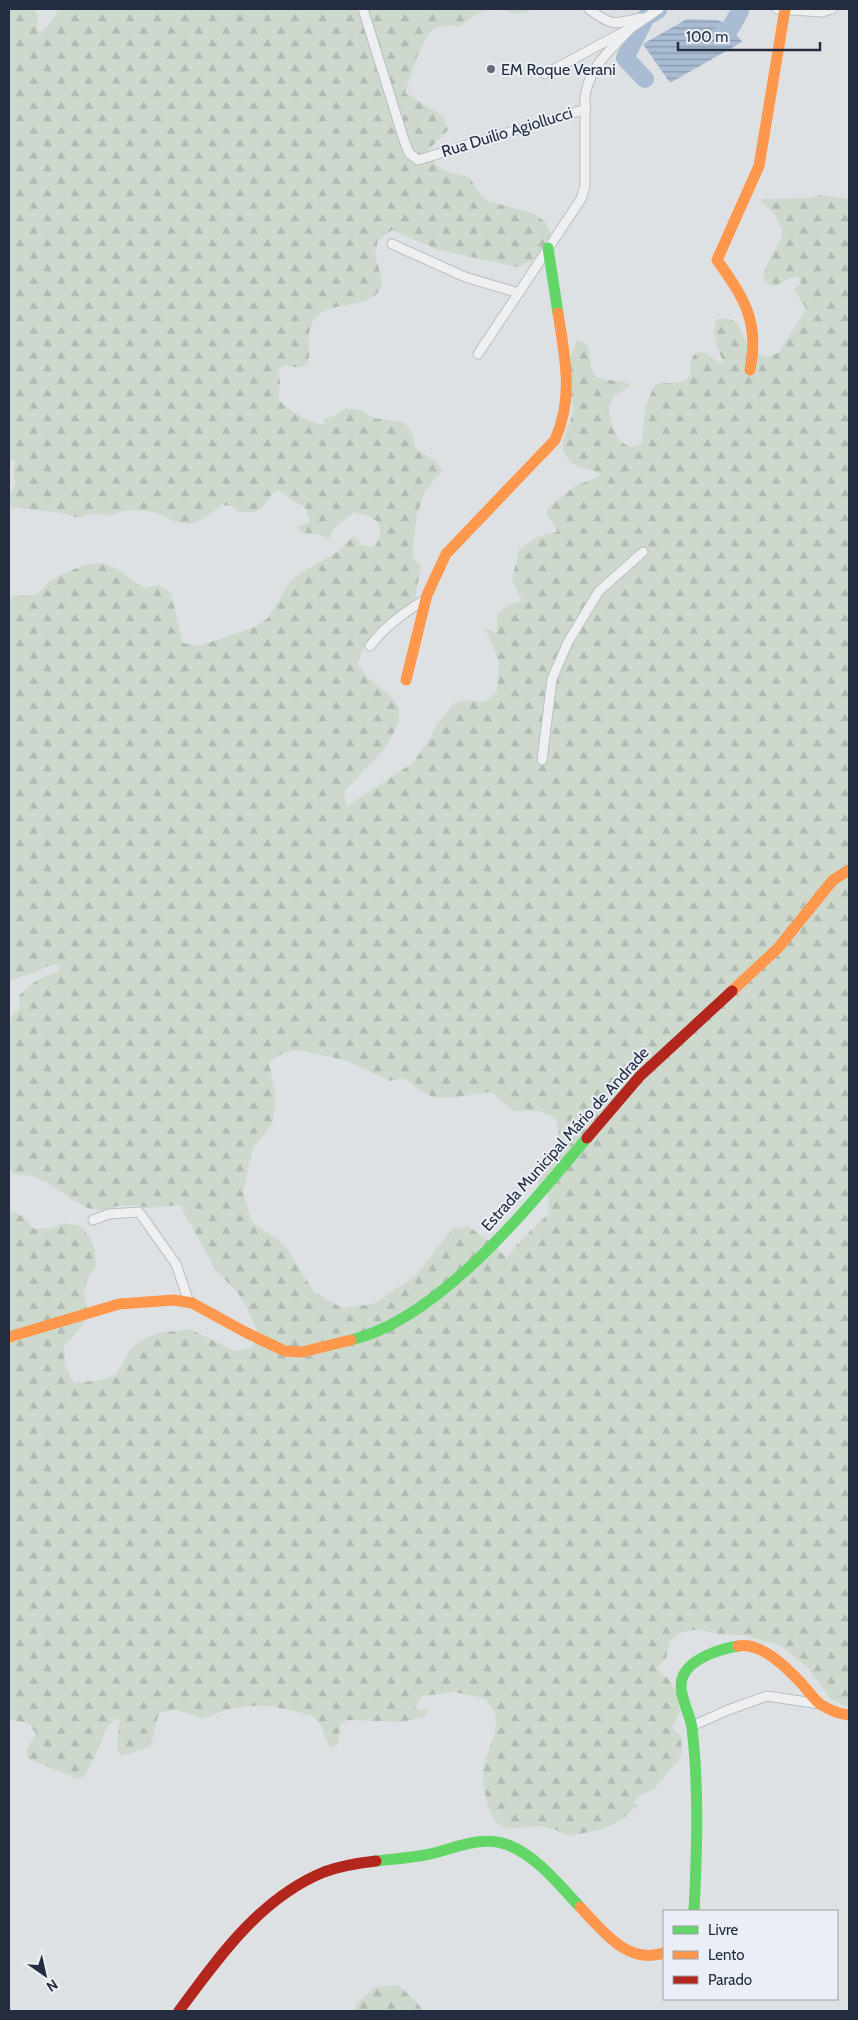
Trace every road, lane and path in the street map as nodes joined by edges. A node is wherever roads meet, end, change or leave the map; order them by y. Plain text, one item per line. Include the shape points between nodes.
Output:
1 (363, 9) edge
2 (589, 9) edge
3 (659, 9) edge
4 (782, 9) edge
5 (832, 9) edge
6 (646, 17) junction
7 (631, 28) junction
8 (545, 74) dead end
9 (586, 109) junction
10 (392, 244) dead end
11 (548, 248) junction
12 (519, 293) junction
13 (478, 354) dead end
14 (750, 370) dead end
15 (643, 552) dead end
16 (426, 599) junction
17 (370, 646) dead end
18 (406, 680) dead end
19 (542, 760) dead end
20 (849, 870) edge
21 (93, 1220) dead end
22 (188, 1302) junction
23 (9, 1337) edge
24 (820, 1704) junction
25 (849, 1715) edge
26 (692, 1726) junction
27 (694, 1910) edge
28 (663, 1953) edge
29 (179, 2011) edge

1 - 9 street, Rua Duilio Agiollucci via 409,153 418,160
2 - 6 street via 606,22
3 - 6 street
4 - 5 street via 822,12
4 - 14 street via 759,166 717,260 734,283 753,325 755,352
6 - 7 street
7 - 8 street
7 - 9 street via 593,70 587,85
9 - 11 street via 584,186 580,199
10 - 12 street via 465,277
11 - 12 street
11 - 16 street via 567,369 566,408 562,424 555,440 446,554
12 - 13 street
15 - 19 street via 599,591 568,642 552,680
16 - 17 street via 406,611
16 - 18 street
20 - 22 street, Estrada Municipal Mário de Andrade via 834,880 778,948 640,1076 514,1223 453,1281 411,1314 369,1336 302,1352 285,1351
21 - 22 street via 109,1214 139,1212 176,1264
22 - 23 street, Estrada Municipal Mário de Andrade via 119,1304
24 - 25 street via 839,1714
24 - 26 street via 767,1696
24 - 26 street via 792,1673 760,1649 746,1645 727,1648 695,1662 682,1678 682,1693
26 - 27 street via 698,1840
28 - 29 street via 644,1957 630,1953 611,1940 527,1855 507,1844 489,1841 425,1855 359,1863 306,1880 280,1896 250,1923

